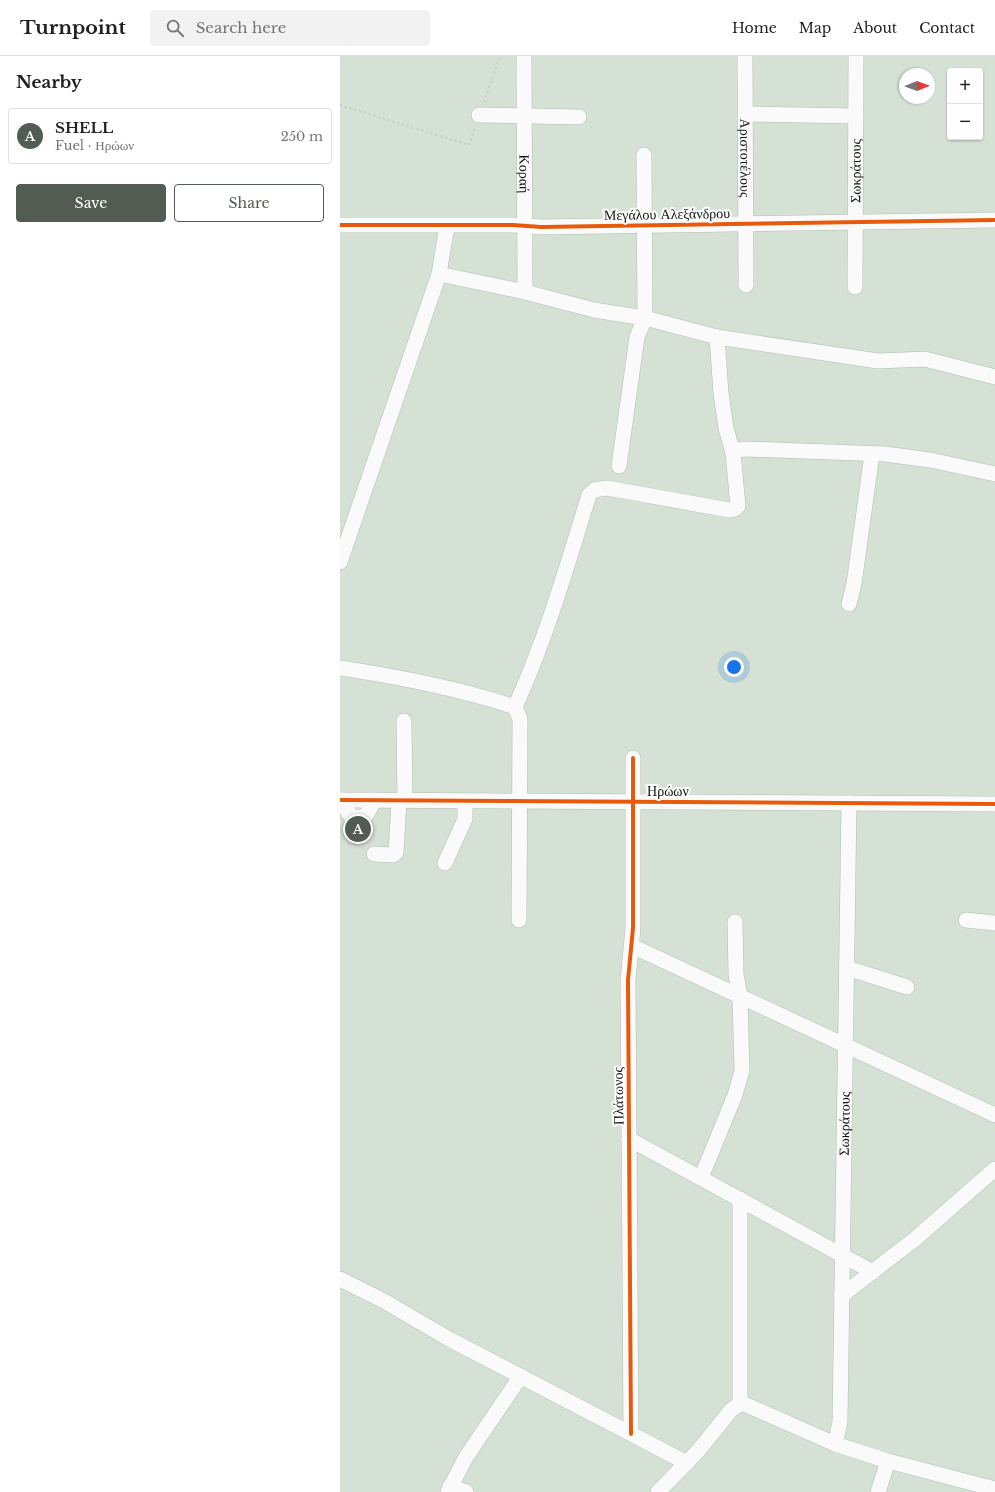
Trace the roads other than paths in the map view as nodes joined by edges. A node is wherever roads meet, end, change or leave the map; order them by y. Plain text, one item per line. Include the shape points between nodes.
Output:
1 (524, 56) edge
2 (745, 56) edge
3 (856, 56) edge
4 (746, 114) junction
5 (480, 115) road end
6 (524, 116) junction
7 (856, 116) junction
8 (579, 117) dead end
9 (644, 155) dead end
10 (995, 220) edge
11 (856, 222) junction
12 (746, 224) junction
13 (340, 225) edge
14 (645, 225) junction
15 (447, 226) junction
16 (525, 226) junction
17 (438, 274) junction
18 (746, 285) dead end
19 (855, 287) dead end
20 (524, 292) junction
21 (644, 318) junction
22 (717, 337) junction
23 (995, 377) edge
24 (733, 453) junction
25 (872, 454) junction
26 (619, 466) dead end
27 (995, 474) edge
28 (340, 562) edge
29 (849, 604) dead end
30 (340, 668) edge
31 (515, 707) junction
32 (404, 721) dead end
33 (633, 758) dead end
34 (340, 800) edge
35 (402, 800) junction
36 (465, 801) junction
37 (521, 801) junction
38 (633, 802) junction
39 (849, 803) junction
40 (995, 804) edge
41 (374, 854) dead end
42 (445, 863) dead end
43 (519, 920) dead end
44 (966, 920) dead end
45 (735, 922) dead end
46 (995, 923) edge
47 (632, 946) junction
48 (848, 968) junction
49 (907, 987) dead end
50 (740, 996) junction
51 (846, 1045) junction
52 (995, 1115) edge
53 (630, 1139) junction
54 (995, 1169) edge
55 (701, 1178) junction
56 (740, 1199) junction
57 (841, 1254) junction
58 (873, 1272) junction
59 (340, 1279) edge
60 (841, 1296) junction
61 (521, 1376) junction
62 (740, 1403) junction
63 (631, 1434) junction
64 (835, 1444) junction
65 (888, 1461) junction
66 (687, 1463) junction
67 (995, 1488) edge
68 (449, 1489) edge
69 (466, 1492) edge
70 (658, 1492) edge
71 (878, 1492) edge
72 (993, 1492) edge

1 - 6 street, Κοραή
2 - 4 street, Αριστοτέλους
3 - 7 street, Σωκράτους
4 - 7 street
4 - 12 street, Αριστοτέλους
5 - 6 street
6 - 8 street
6 - 16 street, Κοραή
7 - 11 street, Σωκράτους
9 - 14 street
10 - 11 street, Μεγάλου Αλεξάνδρου
11 - 12 street, Μεγάλου Αλεξάνδρου
11 - 19 street, Σωκράτους
12 - 14 street, Μεγάλου Αλεξάνδρου
12 - 18 street, Αριστοτέλους
13 - 15 street, Μεγάλου Αλεξάνδρου
14 - 16 street, Μεγάλου Αλεξάνδρου
14 - 21 street
15 - 16 street, Μεγάλου Αλεξάνδρου
15 - 17 street
16 - 20 street, Κοραή
17 - 20 street
17 - 28 street
20 - 21 street via 594,310
21 - 22 street
21 - 26 street via 637,337
22 - 23 street via 878,361 925,359
22 - 24 street via 721,393
24 - 25 street via 745,448
24 - 31 street via 738,501 735,510 607,488 594,490 589,495 552,613
25 - 27 street via 930,460
25 - 29 street
30 - 31 street via 427,682
31 - 37 street via 520,719
32 - 35 street
33 - 38 street, Πλάτωνος
34 - 35 street, Ηρώων
35 - 36 street, Ηρώων
35 - 41 street via 396,853
36 - 37 street, Ηρώων
36 - 42 street via 464,819
37 - 38 street, Ηρώων
37 - 43 street
38 - 39 street, Ηρώων
38 - 47 street, Πλάτωνος
39 - 40 street, Ηρώων
39 - 48 street, Σωκράτους
44 - 46 street
45 - 50 street via 736,974
47 - 50 street
47 - 53 street, Πλάτωνος via 628,980
48 - 49 street
48 - 51 street, Σωκράτους
50 - 51 street
50 - 55 street via 740,1079
51 - 52 street
51 - 57 street, Σωκράτους
53 - 55 street
53 - 63 street, Πλάτωνος
54 - 58 street
55 - 56 street
56 - 57 street
56 - 62 street
57 - 58 street
57 - 60 street, Σωκράτους
58 - 60 street
59 - 61 street
60 - 64 street, Σωκράτους via 840,1422
61 - 63 street
61 - 68 street via 466,1457
62 - 64 street via 748,1404
62 - 66 street
63 - 66 street
64 - 65 street
65 - 67 street
65 - 71 street
66 - 70 street
67 - 72 street
68 - 69 street

